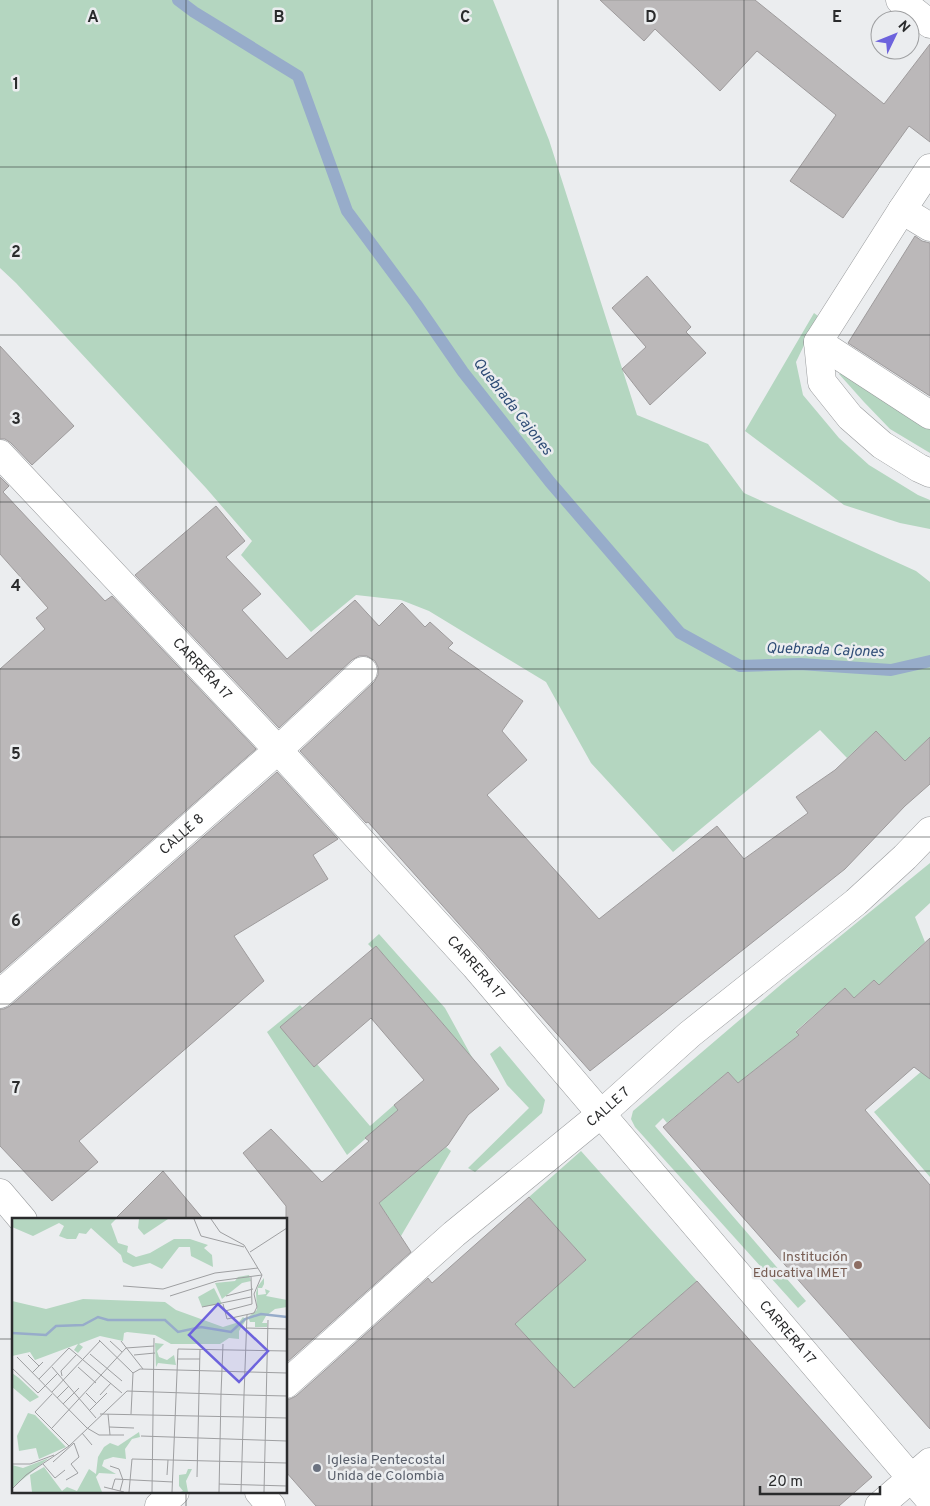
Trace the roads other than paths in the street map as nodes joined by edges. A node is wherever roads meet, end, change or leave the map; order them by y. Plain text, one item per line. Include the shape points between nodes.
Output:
1 (900, 0) edge
2 (930, 24) edge
3 (930, 168) edge
4 (902, 210) junction
5 (930, 228) edge
6 (818, 342) junction
7 (930, 415) edge
8 (0, 454) edge
9 (930, 473) edge
10 (362, 670) dead end
11 (278, 750) junction
12 (930, 831) edge
13 (0, 994) edge
14 (601, 1114) junction
15 (0, 1193) edge
16 (21, 1218) edge
17 (288, 1382) edge
18 (920, 1470) edge
19 (173, 1494) edge
20 (261, 1494) edge
21 (930, 1500) edge
22 (160, 1506) edge
23 (271, 1506) edge
24 (879, 1506) edge

1 - 2 street
3 - 4 street
4 - 5 street
4 - 6 street
6 - 7 street
6 - 9 street via 822,382 850,417 882,445
8 - 11 street, CARRERA 17
10 - 11 street, CALLE 8
11 - 13 street, CALLE 8
11 - 14 street, CARRERA 17 via 475,966
12 - 14 street, CALLE 7 via 856,902 690,1034
14 - 17 street, CALLE 7 via 454,1234
14 - 18 street, CARRERA 17
15 - 16 street
18 - 21 street, CARRERA 17
18 - 24 street
19 - 22 street
20 - 23 street

